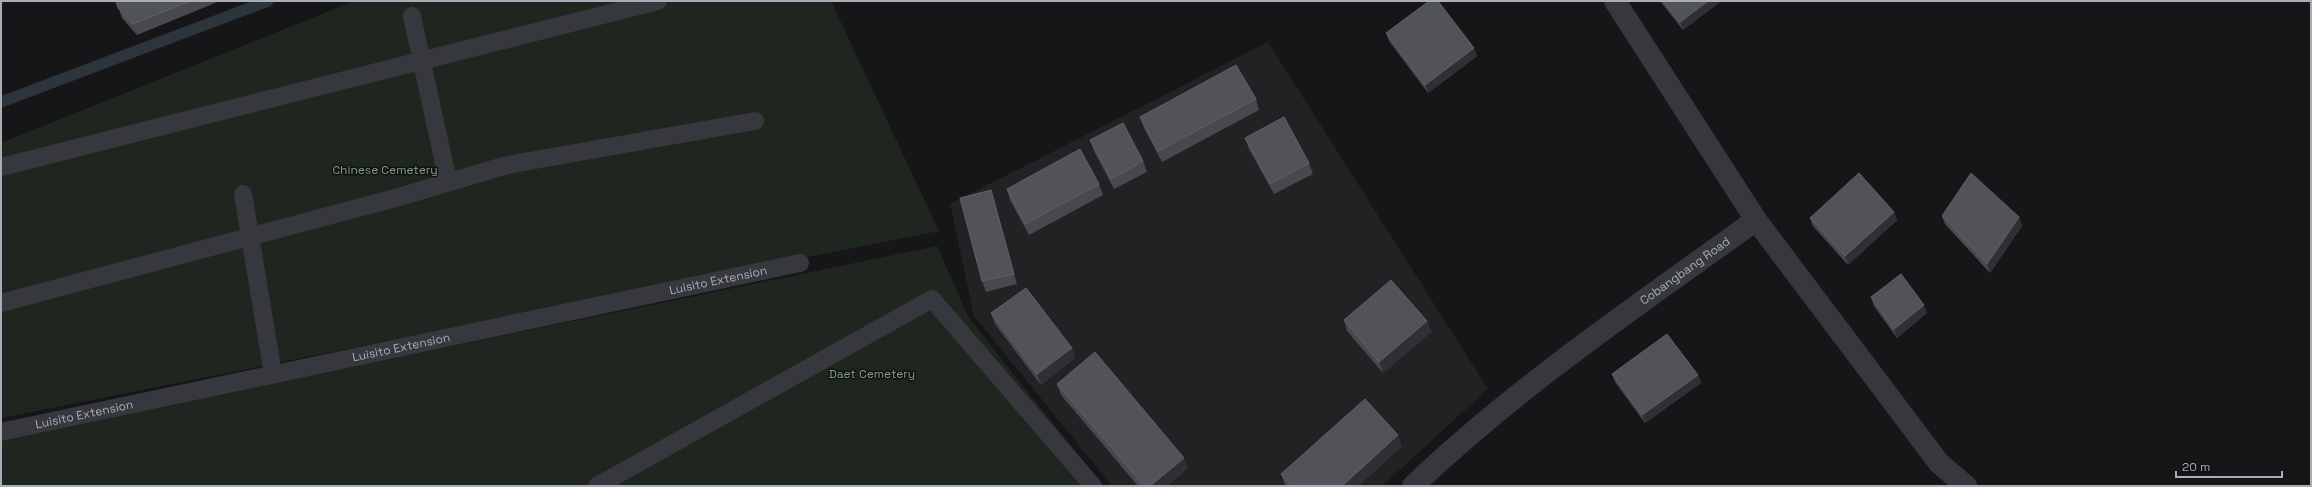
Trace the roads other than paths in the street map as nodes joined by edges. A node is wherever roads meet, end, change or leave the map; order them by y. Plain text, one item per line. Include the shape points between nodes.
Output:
1 (658, 1) edge
2 (1615, 1) edge
3 (412, 16) dead end
4 (421, 60) junction
5 (755, 121) dead end
6 (1, 167) edge
7 (448, 182) junction
8 (243, 194) dead end
9 (1756, 220) junction
10 (251, 236) junction
11 (800, 263) dead end
12 (1, 303) edge
13 (273, 374) junction
14 (1, 432) edge
15 (597, 486) edge
16 (1093, 486) edge
17 (1412, 486) edge
18 (1966, 486) edge

1 - 4 lane
2 - 9 street
3 - 4 lane
4 - 6 lane
4 - 7 lane
5 - 7 lane via 507,165
7 - 10 lane
8 - 10 lane
9 - 17 street, Cobangbang Road via 1536,378
9 - 18 street via 1939,463
10 - 12 lane
10 - 13 lane
11 - 13 lane, Luisito Extension
13 - 14 lane, Luisito Extension
15 - 16 lane via 932,299

